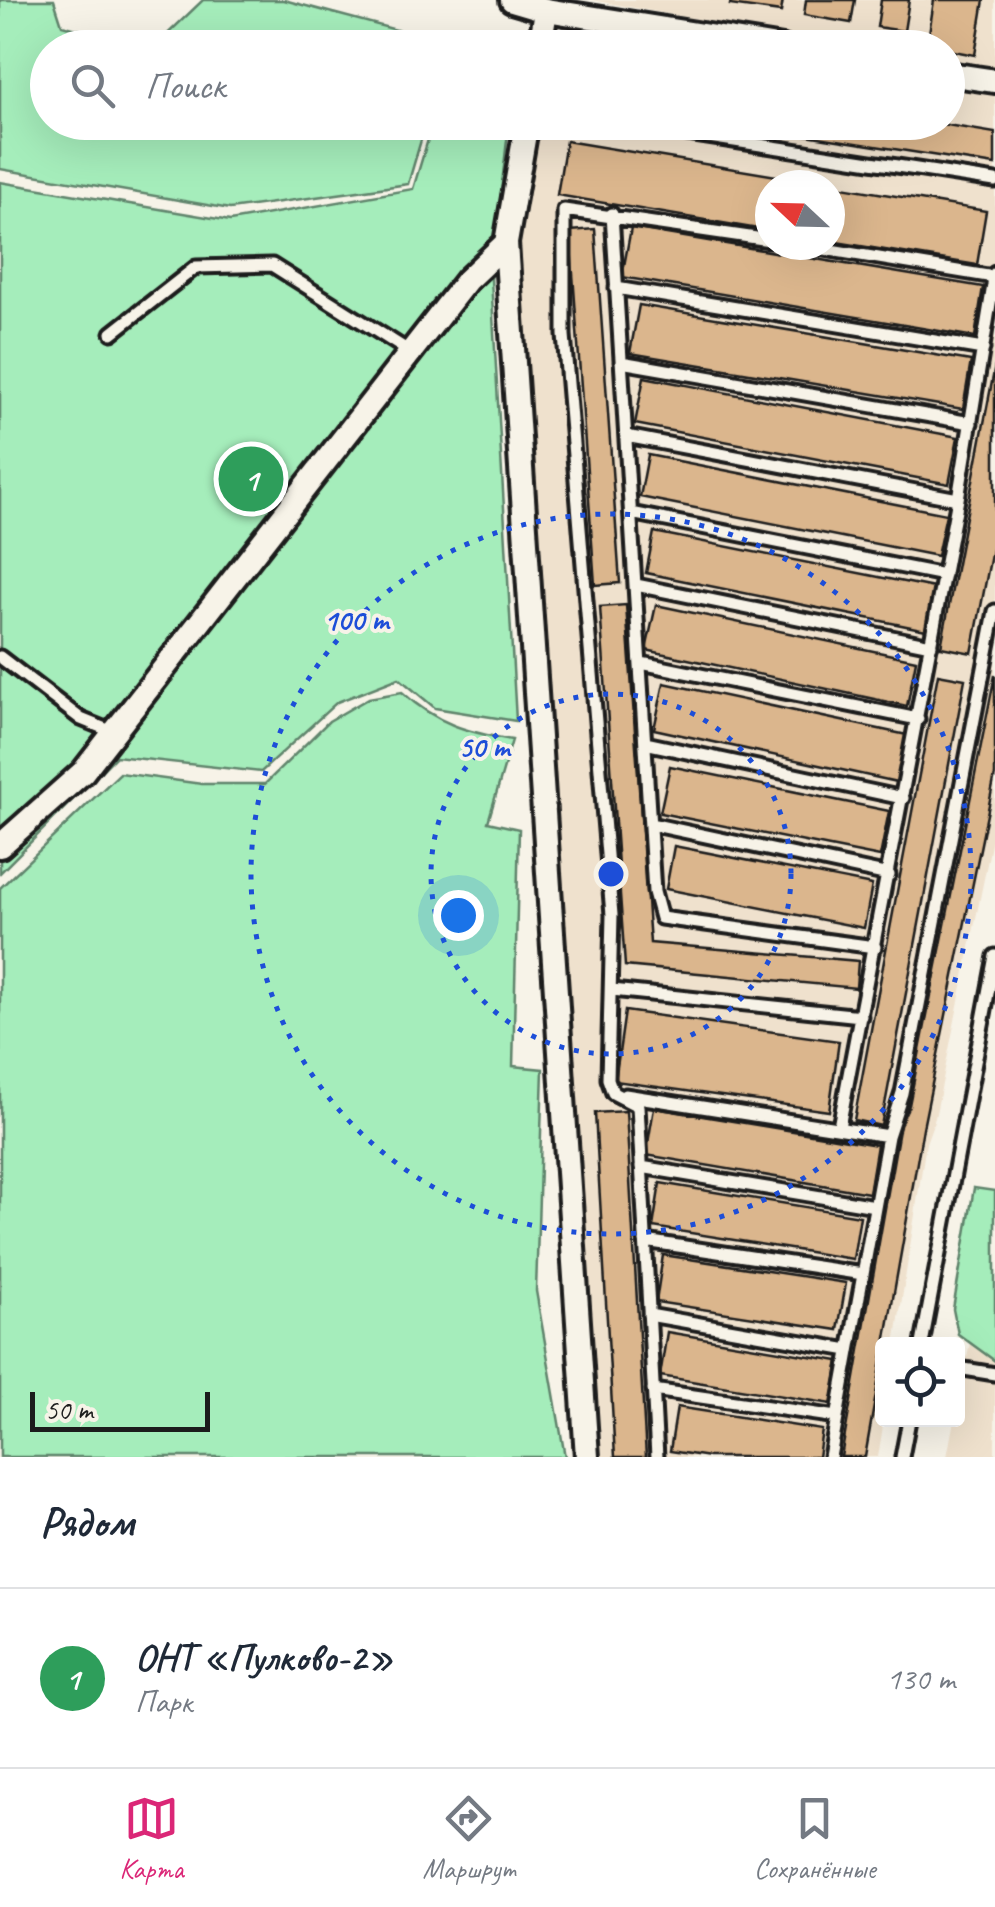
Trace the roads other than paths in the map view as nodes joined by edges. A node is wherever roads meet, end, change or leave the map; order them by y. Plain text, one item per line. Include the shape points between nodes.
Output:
1 (512, 0) edge
2 (546, 10) junction
3 (543, 30) edge
4 (671, 30) edge
5 (965, 77) edge
6 (995, 81) edge
7 (524, 140) edge
8 (727, 140) edge
9 (995, 181) edge
10 (612, 214) junction
11 (755, 238) edge
12 (506, 243) junction
13 (845, 252) edge
14 (995, 275) edge
15 (616, 288) junction
16 (112, 332) dead end
17 (983, 349) junction
18 (410, 352) junction
19 (621, 362) junction
20 (971, 422) junction
21 (626, 436) junction
22 (958, 499) junction
23 (631, 513) junction
24 (944, 575) junction
25 (636, 585) junction
26 (995, 611) edge
27 (931, 645) junction
28 (0, 657) edge
29 (640, 663) junction
30 (918, 719) junction
31 (113, 732) junction
32 (645, 744) junction
33 (903, 798) junction
34 (650, 824) junction
35 (0, 846) edge
36 (889, 875) junction
37 (874, 947) junction
38 (995, 956) edge
39 (612, 990) junction
40 (861, 1016) junction
41 (614, 1093) junction
42 (839, 1127) junction
43 (888, 1136) junction
44 (640, 1167) junction
45 (875, 1206) junction
46 (645, 1241) junction
47 (862, 1274) junction
48 (649, 1315) junction
49 (923, 1337) edge
50 (849, 1350) junction
51 (965, 1369) edge
52 (995, 1374) edge
53 (653, 1390) junction
54 (837, 1417) junction
55 (907, 1427) edge
56 (587, 1457) edge
57 (656, 1457) edge
58 (830, 1457) edge
59 (902, 1457) edge

1 - 2 street
2 - 3 street
2 - 4 street
5 - 6 street
7 - 12 street
8 - 9 lane
10 - 11 lane
10 - 15 lane
10 - 39 lane via 564,210 564,336 612,915
12 - 18 street
12 - 56 street
13 - 14 lane
14 - 17 lane
15 - 17 lane
15 - 19 lane
16 - 18 lane via 196,267 272,265
17 - 20 lane
18 - 31 street
19 - 20 lane
19 - 21 lane
20 - 22 lane
21 - 22 lane
21 - 23 lane
22 - 24 lane
23 - 24 lane
23 - 25 lane
24 - 27 lane
25 - 27 lane
25 - 29 lane
26 - 43 lane via 902,1093
27 - 30 lane
28 - 31 lane via 80,719
29 - 30 lane
29 - 32 lane
30 - 33 lane
31 - 35 street via 82,772
32 - 33 lane
32 - 34 lane
33 - 36 lane
34 - 36 lane
34 - 37 lane via 660,918
36 - 37 lane
37 - 40 lane
38 - 49 lane
39 - 40 lane
39 - 41 lane via 608,1079
40 - 42 lane
41 - 42 lane
41 - 44 lane via 638,1106
42 - 43 lane
43 - 45 lane
44 - 45 lane
44 - 46 lane
45 - 47 lane
46 - 47 lane
46 - 48 lane
47 - 50 lane
48 - 50 lane
48 - 53 lane
50 - 54 lane
51 - 52 lane
53 - 54 lane
53 - 57 lane
54 - 58 lane
55 - 59 lane

